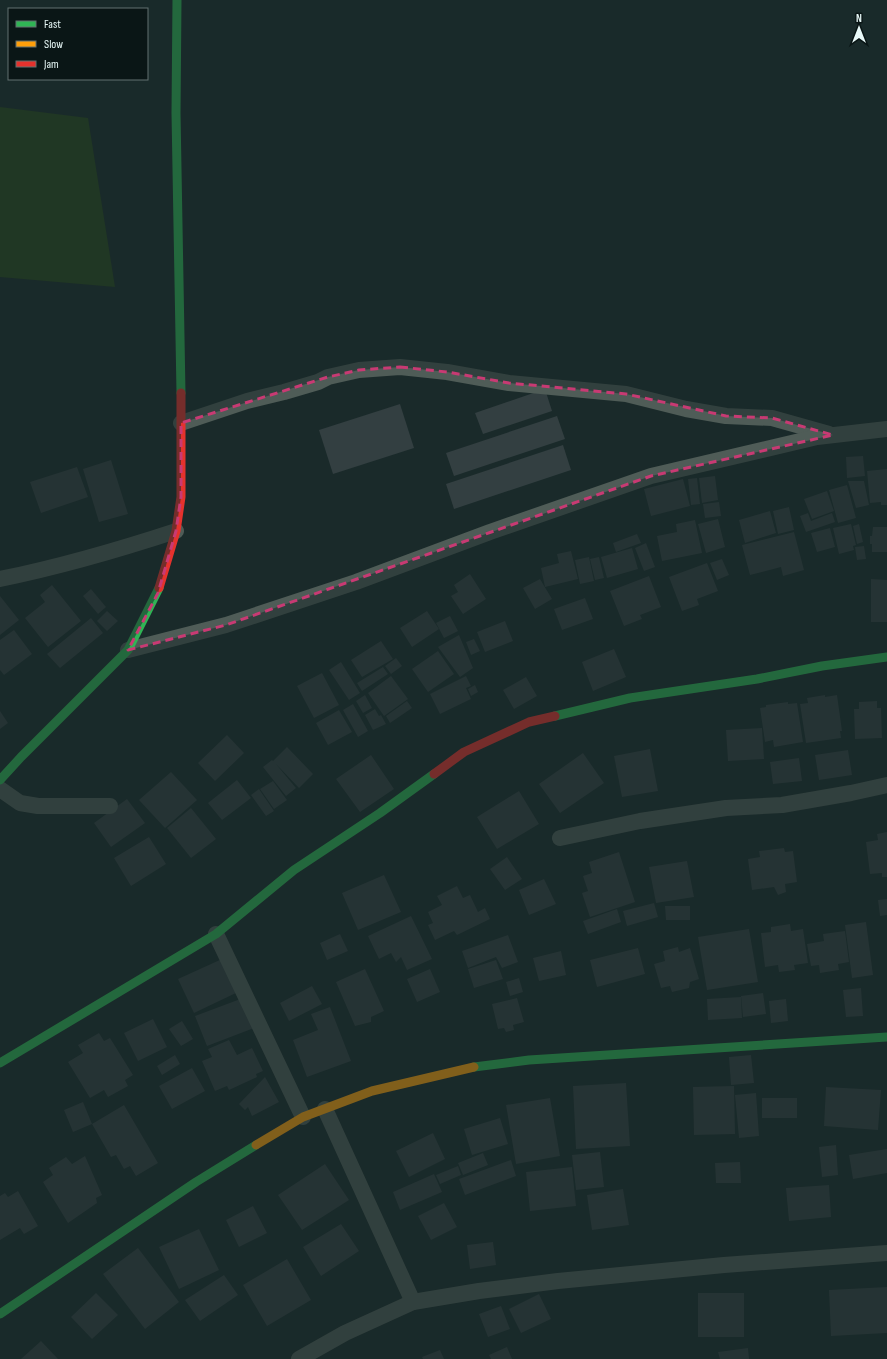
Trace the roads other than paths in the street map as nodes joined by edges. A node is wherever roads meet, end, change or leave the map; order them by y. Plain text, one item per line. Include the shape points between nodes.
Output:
1 (176, 0) edge
2 (181, 423) junction
3 (887, 429) edge
4 (833, 435) junction
5 (176, 531) junction
6 (0, 579) edge
7 (128, 650) junction
8 (887, 658) edge
9 (0, 780) edge
10 (887, 785) edge
11 (0, 789) edge
12 (110, 806) dead end
13 (560, 838) dead end
14 (216, 934) junction
15 (887, 1037) edge
16 (0, 1063) edge
17 (325, 1109) junction
18 (303, 1117) junction
19 (887, 1253) edge
20 (413, 1302) junction
21 (0, 1314) edge
22 (299, 1359) edge

1 - 2 street
2 - 4 street via 328,377 359,370 400,367 509,383 626,394 726,416 772,418
2 - 5 street via 181,498
3 - 4 street
4 - 7 street via 652,476 356,582 226,625
5 - 6 street via 42,570
5 - 7 street via 158,593
7 - 9 street
8 - 14 street via 822,666 757,679 630,698 529,722 464,752 380,813 294,870
10 - 13 street via 782,805 726,808 640,821
11 - 12 street via 20,803 38,806
14 - 16 street
14 - 18 street
15 - 17 street via 481,1065 372,1091
17 - 18 street
17 - 20 street
18 - 21 street via 196,1182
19 - 20 street via 558,1281
20 - 22 street via 345,1333

